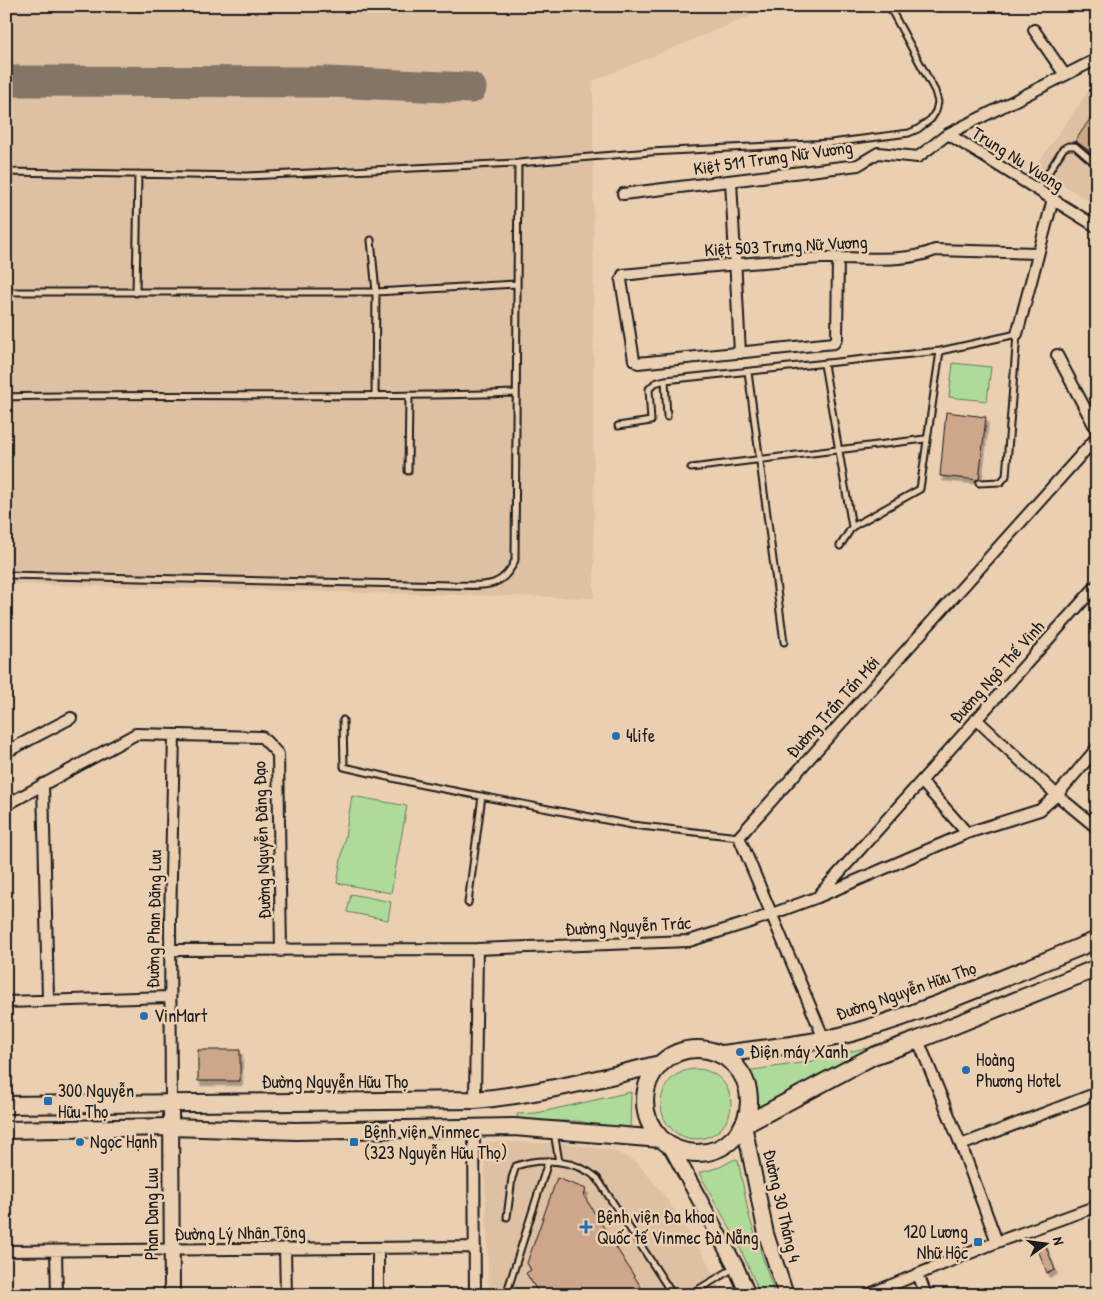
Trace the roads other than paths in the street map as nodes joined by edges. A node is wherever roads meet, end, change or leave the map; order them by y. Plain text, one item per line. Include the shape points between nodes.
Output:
1 (889, 6) edge
2 (1034, 30) dead end
3 (1097, 59) edge
4 (1065, 75) junction
5 (948, 134) junction
6 (518, 163) junction
7 (1097, 165) edge
8 (6, 172) edge
9 (138, 174) junction
10 (731, 181) junction
11 (1038, 190) junction
12 (623, 194) dead end
13 (1053, 199) junction
14 (1097, 227) edge
15 (371, 240) dead end
16 (1038, 253) junction
17 (838, 258) junction
18 (734, 262) junction
19 (516, 284) junction
20 (6, 292) edge
21 (376, 292) junction
22 (136, 293) junction
23 (1018, 334) junction
24 (940, 351) junction
25 (740, 353) junction
26 (1057, 355) dead end
27 (824, 364) junction
28 (748, 372) junction
29 (666, 380) junction
30 (516, 392) junction
31 (375, 396) junction
32 (409, 397) junction
33 (6, 398) edge
34 (667, 417) dead end
35 (618, 426) dead end
36 (1097, 431) edge
37 (1097, 437) edge
38 (925, 439) junction
39 (837, 450) junction
40 (760, 460) junction
41 (691, 468) dead end
42 (408, 471) dead end
43 (979, 483) dead end
44 (852, 527) junction
45 (840, 546) dead end
46 (6, 575) edge
47 (1097, 585) edge
48 (784, 642) dead end
49 (71, 718) dead end
50 (976, 719) junction
51 (343, 720) dead end
52 (174, 735) junction
53 (1097, 748) edge
54 (6, 752) edge
55 (922, 782) junction
56 (43, 784) junction
57 (1057, 794) junction
58 (482, 796) junction
59 (6, 805) edge
60 (1097, 828) edge
61 (968, 833) junction
62 (740, 837) junction
63 (818, 897) junction
64 (468, 903) dead end
65 (772, 914) junction
66 (1097, 940) edge
67 (477, 948) junction
68 (170, 950) junction
69 (281, 951) junction
70 (1097, 968) edge
71 (169, 997) junction
72 (48, 999) junction
73 (6, 1002) edge
74 (824, 1039) junction
75 (918, 1040) junction
76 (722, 1054) junction
77 (660, 1064) junction
78 (1097, 1093) edge
79 (475, 1100) junction
80 (170, 1104) junction
81 (6, 1105) edge
82 (744, 1125) junction
83 (171, 1127) junction
84 (474, 1127) junction
85 (6, 1130) edge
86 (554, 1132) junction
87 (666, 1143) junction
88 (962, 1145) junction
89 (548, 1162) junction
90 (559, 1162) junction
91 (1097, 1206) edge
92 (507, 1217) dead end
93 (996, 1242) junction
94 (475, 1247) junction
95 (286, 1248) junction
96 (378, 1248) junction
97 (171, 1250) junction
98 (6, 1251) edge
99 (56, 1251) junction
100 (736, 1266) junction
101 (918, 1274) junction
102 (57, 1295) edge
103 (172, 1295) edge
104 (286, 1295) edge
105 (378, 1295) edge
106 (476, 1295) edge
107 (506, 1295) edge
108 (673, 1295) edge
109 (690, 1295) edge
110 (748, 1295) edge
111 (786, 1295) edge
112 (866, 1295) edge
113 (926, 1295) edge

1 - 6 lane via 938,102 931,119 914,132 830,143 660,151
2 - 4 street
3 - 4 street, Kiệt 511 Trưng Nữ Vương
4 - 5 street, Kiệt 511 Trưng Nữ Vương
5 - 10 street, Kiệt 511 Trưng Nữ Vương via 918,157 878,153 858,165
5 - 11 street, Trung Nu Vuong
6 - 9 lane via 248,176
6 - 19 lane
7 - 11 lane via 1075,146 1068,146
8 - 9 lane
9 - 22 lane
10 - 12 street, Kiệt 511 Trưng Nữ Vương
10 - 18 street
11 - 13 street, Trung Nu Vuong
13 - 14 street, Trung Nu Vuong
13 - 16 street
15 - 21 lane
16 - 17 street, Kiệt 503 Trưng Nữ Vương via 935,250 921,256
16 - 23 street
17 - 18 street, Kiệt 503 Trưng Nữ Vương
17 - 25 street via 837,338 834,343
18 - 25 street
18 - 25 street, Kiệt 503 Trưng Nữ Vương via 621,277 634,360 638,363
19 - 21 lane
19 - 30 lane
20 - 22 lane
21 - 22 lane
21 - 31 lane
23 - 24 lane
23 - 43 lane via 1006,476 1002,482
24 - 27 lane
24 - 38 lane
26 - 36 street
27 - 28 lane
27 - 39 lane
28 - 29 lane
28 - 40 lane
29 - 34 lane
29 - 35 lane via 649,389 651,422
30 - 32 lane
30 - 46 lane via 515,560 501,582 452,585
31 - 32 lane
31 - 33 lane via 129,394
32 - 42 lane
37 - 62 street, Đường Trần Tấn Mới
38 - 39 lane
38 - 44 lane via 920,489
39 - 40 lane
39 - 44 lane
40 - 41 lane
40 - 48 lane
44 - 45 lane
47 - 50 street, Đường Ngô Thế Vinh
49 - 54 street
50 - 55 street, Đường Ngô Thế Vinh
50 - 57 street
51 - 58 lane via 344,767
52 - 56 street, Đường Nguyễn Đăng Đạo via 136,734
52 - 68 street, Đường Phan Đăng Lưu
52 - 69 street, Đường Nguyễn Đăng Đạo via 262,738 278,754
53 - 57 street, Đường Nguyễn Trác
55 - 61 street
55 - 63 street, Đường Ngô Thế Vinh
56 - 59 street, Đường Nguyễn Đăng Đạo
56 - 72 street
57 - 60 street
57 - 61 street, Đường Nguyễn Trác via 1040,810
58 - 62 lane via 632,825
58 - 64 lane
61 - 63 street, Đường Nguyễn Trác
62 - 65 street
63 - 65 street, Đường Nguyễn Trác
65 - 67 street, Đường Nguyễn Trác via 690,941
65 - 74 street
66 - 74 main road, Đường Nguyễn Hữu Thọ via 864,1030
67 - 69 street, Đường Nguyễn Trác
67 - 79 street
68 - 69 street, Đường Nguyễn Trác
68 - 71 street, Đường Phan Đăng Lưu
70 - 75 main road
71 - 72 street
71 - 80 street, Đường Phan Đăng Lưu
72 - 73 street
74 - 76 main road, Đường Nguyễn Hữu Thọ
75 - 82 main road via 874,1056
75 - 88 street
76 - 77 main road via 707,1049 690,1049 673,1054
76 - 82 main road via 736,1066 745,1080 749,1096
77 - 79 main road, Đường Nguyễn Hữu Thọ via 578,1084
77 - 87 main road via 650,1078 645,1095 646,1112 652,1128
78 - 88 street
79 - 80 main road, Đường Nguyễn Hữu Thọ
80 - 81 main road, Đường Nguyễn Hữu Thọ
80 - 83 street, Phan Dang Luu
82 - 87 main road via 730,1142 715,1151 697,1154
82 - 111 street, Đường 30 Tháng 4 via 766,1234
83 - 84 main road via 296,1130
83 - 85 main road
83 - 97 street, Phan Dang Luu
84 - 86 main road
84 - 94 street
86 - 87 main road
86 - 90 lane
87 - 100 street
88 - 93 street
89 - 90 lane
89 - 92 lane via 516,1166
89 - 107 lane
90 - 108 lane via 579,1166 597,1178
91 - 93 street
93 - 101 street
94 - 96 street, Đường Lý Nhân Tông
94 - 106 street
95 - 96 street, Đường Lý Nhân Tông
95 - 97 street, Đường Lý Nhân Tông
95 - 104 street
96 - 105 street
97 - 99 street, Đường Lý Nhân Tông
97 - 103 street, Phan Dang Luu
98 - 99 street, Đường Lý Nhân Tông
99 - 102 street
100 - 109 lane
100 - 110 street
101 - 112 street
101 - 113 street

